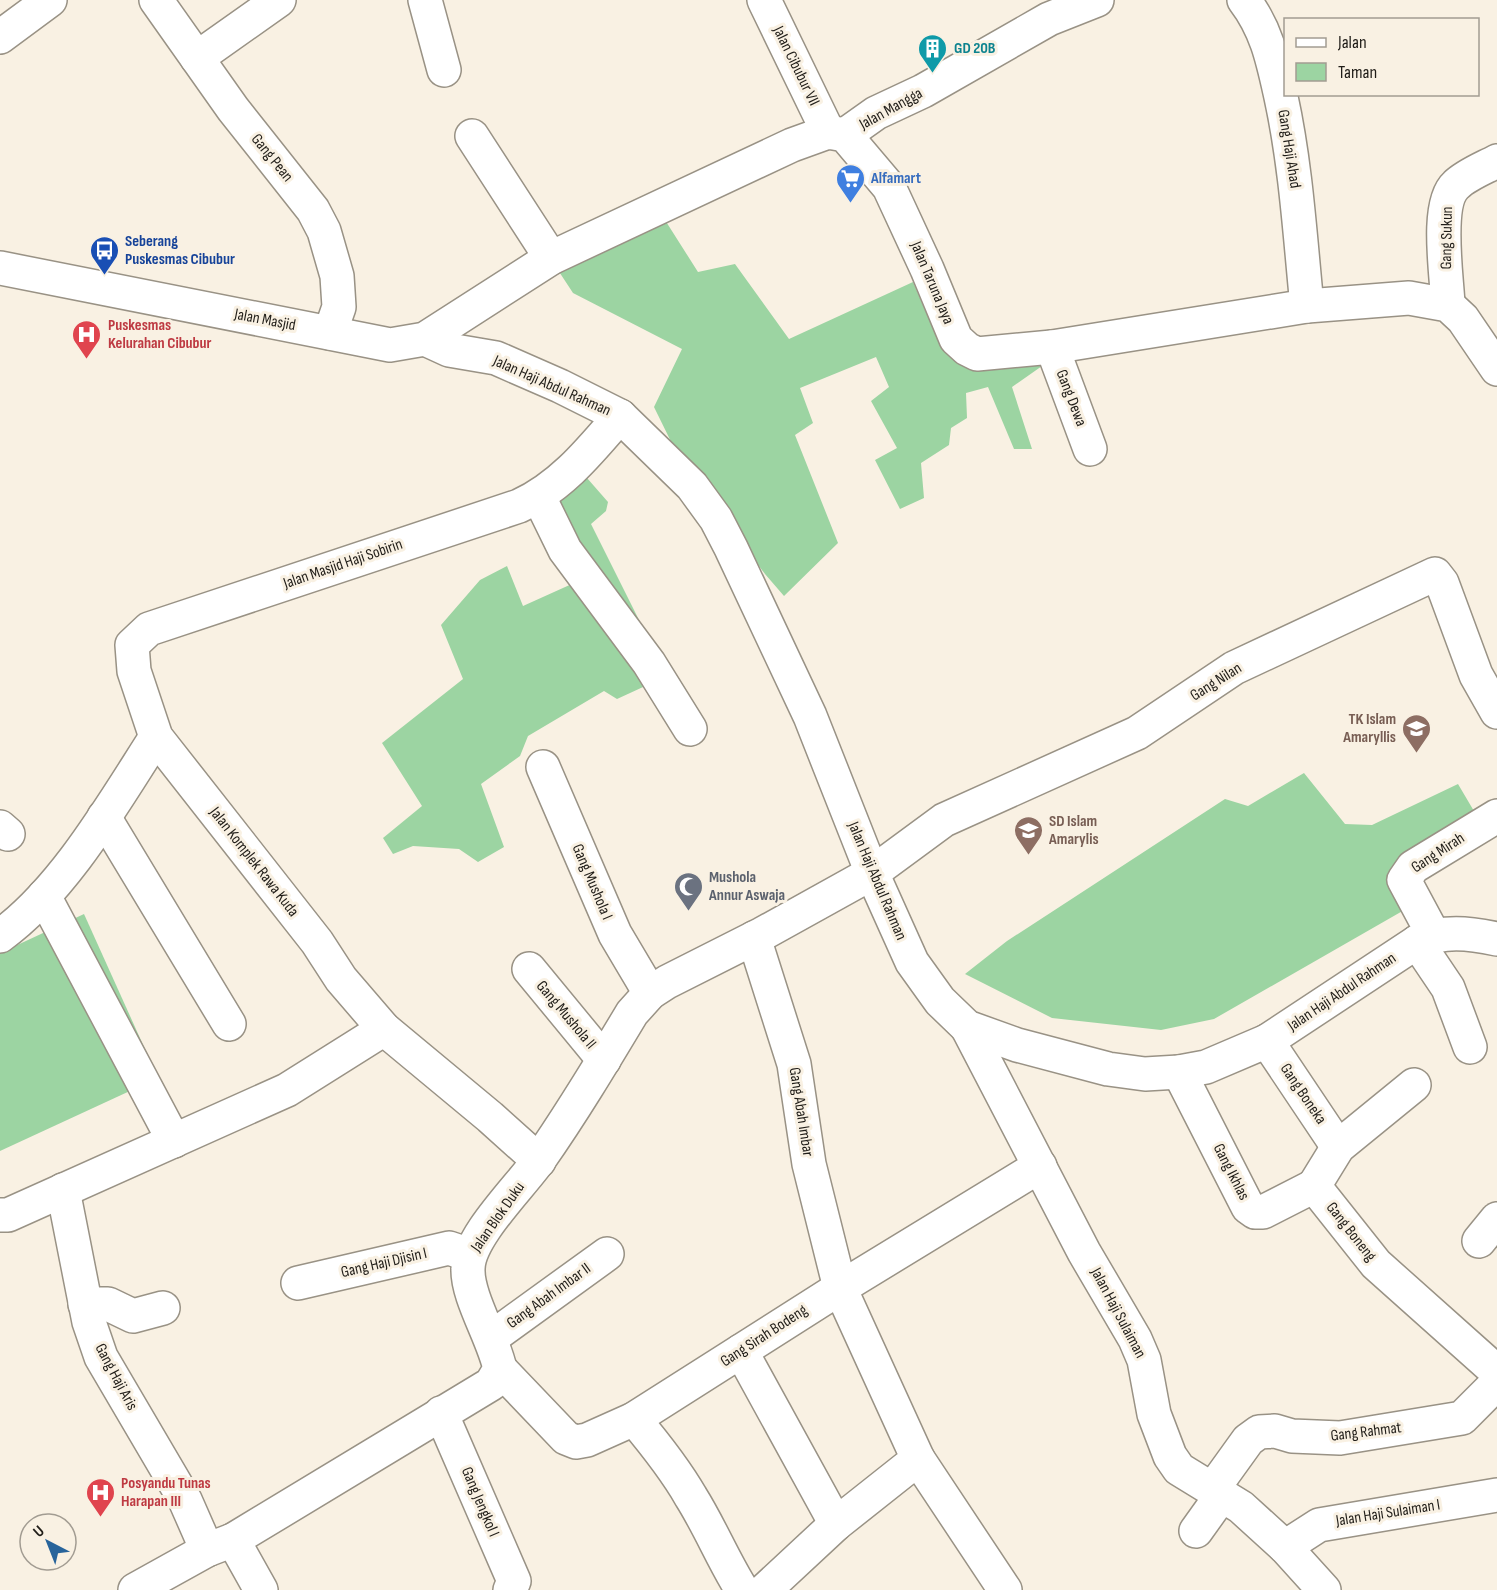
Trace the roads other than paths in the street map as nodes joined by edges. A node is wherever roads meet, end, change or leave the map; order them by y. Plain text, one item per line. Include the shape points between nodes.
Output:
1 (50, 0) edge
2 (156, 0) edge
3 (279, 0) edge
4 (425, 0) edge
5 (764, 0) edge
6 (1097, 0) edge
7 (1244, 0) edge
8 (0, 37) edge
9 (196, 58) junction
10 (444, 70) dead end
11 (837, 134) junction
12 (472, 136) dead end
13 (1497, 162) edge
14 (551, 258) junction
15 (0, 268) edge
16 (1448, 305) junction
17 (1307, 306) junction
18 (330, 333) junction
19 (425, 339) junction
20 (1052, 347) junction
21 (1497, 369) edge
22 (620, 416) junction
23 (1090, 449) dead end
24 (539, 497) junction
25 (1497, 712) edge
26 (690, 729) dead end
27 (156, 736) junction
28 (543, 766) dead end
29 (1497, 816) edge
30 (104, 817) junction
31 (872, 873) junction
32 (44, 896) junction
33 (767, 930) junction
34 (0, 936) edge
35 (1425, 938) junction
36 (1497, 939) edge
37 (529, 969) dead end
38 (650, 993) junction
39 (229, 1024) dead end
40 (967, 1027) junction
41 (384, 1029) junction
42 (1267, 1041) junction
43 (1470, 1047) dead end
44 (604, 1060) junction
45 (1179, 1072) junction
46 (1414, 1085) dead end
47 (174, 1141) junction
48 (1338, 1148) junction
49 (538, 1161) junction
50 (1040, 1166) junction
51 (1314, 1186) junction
52 (63, 1190) junction
53 (0, 1215) edge
54 (607, 1254) dead end
55 (470, 1255) junction
56 (298, 1283) dead end
57 (840, 1288) junction
58 (85, 1304) junction
59 (163, 1308) dead end
60 (491, 1338) junction
61 (741, 1351) junction
62 (500, 1369) junction
63 (1497, 1372) edge
64 (1497, 1383) edge
65 (441, 1413) junction
66 (634, 1419) junction
67 (918, 1459) junction
68 (1217, 1493) junction
69 (1497, 1495) edge
70 (836, 1524) junction
71 (1196, 1531) dead end
72 (220, 1545) junction
73 (1285, 1547) junction
74 (1317, 1587) edge
75 (135, 1590) edge
76 (261, 1590) edge
77 (510, 1590) edge
78 (742, 1590) edge
79 (765, 1590) edge
80 (1005, 1590) edge

1 - 8 street
2 - 9 street, Gang Pean
3 - 9 street
4 - 10 street
5 - 11 street, Jalan Cibubur VII
6 - 11 street, Jalan Mangga via 1049,19 923,91
7 - 17 street, Gang Haji Ahad via 1258,18 1269,43 1292,150
9 - 18 street, Gang Pean via 313,210 324,231 337,276 339,307
11 - 14 street via 792,145
11 - 20 street, Jalan Taruna Jaya via 889,187 956,339 967,350 977,354
12 - 14 street
13 - 16 street, Gang Sukun via 1456,184 1448,194 1444,214
14 - 19 street
15 - 18 street, Jalan Masjid
16 - 17 street, Jalan Taruna Jaya via 1409,298
16 - 21 street via 1463,319
17 - 20 street, Jalan Taruna Jaya
18 - 19 street, Jalan Masjid via 390,345
19 - 22 street, Jalan Haji Abdul Rahman via 449,350 496,358
20 - 23 street, Gang Dewa
22 - 24 street, Jalan Masjid Haji Sobirin via 579,463
22 - 31 street, Jalan Haji Abdul Rahman via 692,486 716,519 810,716
24 - 26 street via 565,550 649,663
24 - 27 street, Jalan Masjid Haji Sobirin via 149,629 132,645 134,671
25 - 31 street, Gang Nilan via 1476,675 1442,583 1435,574 1234,668 1137,733 944,820
27 - 30 street
27 - 41 street, Jalan Komplek Rawa Kuda via 341,979
28 - 38 street, Gang Mushola I via 615,934
29 - 35 street, Gang Mirah via 1406,875 1404,880
30 - 32 street
30 - 39 street
31 - 33 street, Jalan Blok Duku
31 - 40 street, Jalan Haji Abdul Rahman via 912,962 940,1000
32 - 34 street
32 - 47 street
33 - 38 street, Jalan Blok Duku
33 - 57 street, Gang Abah Imbar via 809,1164
35 - 36 street via 1472,934
35 - 42 street, Jalan Haji Abdul Rahman
35 - 43 street
37 - 44 street, Gang Mushola II
38 - 44 street, Jalan Blok Duku via 632,1013
40 - 45 street, Jalan Haji Abdul Rahman via 1108,1069 1145,1074
40 - 50 street, Jalan Haji Sulaiman
41 - 47 street via 287,1090
41 - 49 street, Jalan Komplek Rawa Kuda
42 - 45 street, Jalan Haji Abdul Rahman via 1206,1067
42 - 48 street, Gang Boneka
44 - 49 street, Jalan Blok Duku
45 - 51 street, Gang Ikhlas via 1248,1207 1263,1212
46 - 48 street, Gang Boneng
47 - 52 street
48 - 51 street, Gang Boneng
49 - 55 street, Jalan Blok Duku
50 - 57 street, Gang Sirah Bodeng
50 - 68 street, Jalan Haji Sulaiman via 1135,1339 1144,1360 1154,1413 1170,1456 1179,1469
51 - 63 street, Gang Boneng via 1376,1264
52 - 53 street
52 - 58 street, Gang Haji Aris
54 - 60 street, Gang Abah Imbar II
55 - 56 street, Gang Haji Djisin I via 449,1248
55 - 60 street, Jalan Blok Duku via 472,1289
57 - 61 street, Gang Sirah Bodeng
57 - 67 street, Gang Abah Imbar
58 - 59 street via 108,1304 133,1316
58 - 72 street, Gang Haji Aris via 105,1364 184,1500
60 - 62 street, Jalan Blok Duku
61 - 66 street, Gang Sirah Bodeng
61 - 70 street
62 - 65 street via 490,1384
62 - 66 street, Gang Sirah Bodeng via 566,1438 576,1442
64 - 68 street, Gang Rahmat via 1462,1418 1340,1438 1259,1432 1248,1440
65 - 72 street
65 - 77 street, Gang Jengkol I via 514,1581
66 - 78 street via 692,1499
67 - 70 street
67 - 80 street, Gang Abah Imbar
68 - 71 street
68 - 73 street, Jalan Haji Sulaiman via 1241,1507
69 - 73 street, Jalan Haji Sulaiman I via 1319,1525
70 - 79 street
72 - 75 street
72 - 76 street, Gang Haji Aris
73 - 74 street, Jalan Haji Sulaiman

